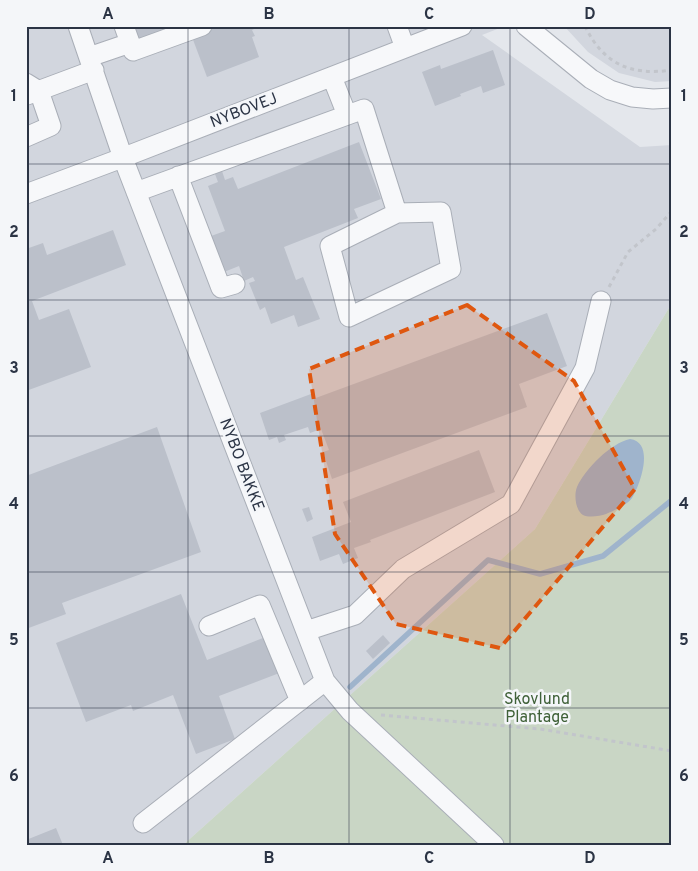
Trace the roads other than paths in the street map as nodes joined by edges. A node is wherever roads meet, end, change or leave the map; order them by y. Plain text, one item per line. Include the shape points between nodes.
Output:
1 (78, 26) edge
2 (202, 26) edge
3 (397, 26) edge
4 (462, 26) edge
5 (526, 26) edge
6 (127, 34) edge
7 (405, 48) junction
8 (91, 64) junction
9 (332, 77) junction
10 (30, 90) edge
11 (672, 98) edge
12 (347, 115) junction
13 (26, 137) edge
14 (122, 158) junction
15 (178, 176) junction
16 (136, 192) junction
17 (26, 194) edge
18 (397, 213) junction
19 (235, 284) dead end
20 (601, 301) road end
21 (209, 626) dead end
22 (306, 631) junction
23 (325, 682) junction
24 (300, 701) junction
25 (143, 822) dead end
26 (494, 845) edge

1 - 8 street, NYBO BAKKE
2 - 6 street via 133,51
3 - 7 street
4 - 7 street, NYBOVEJ
5 - 11 street via 591,79 610,90 632,97
6 - 8 street
7 - 9 street, NYBOVEJ
8 - 10 street
8 - 14 street, NYBO BAKKE
9 - 12 street
9 - 14 street, NYBOVEJ
10 - 13 street via 51,126
12 - 15 street
12 - 18 street via 364,109
14 - 16 street, NYBO BAKKE
14 - 17 street, NYBOVEJ
15 - 16 street
15 - 19 street via 221,288
16 - 22 street, NYBO BAKKE
18 - 18 street via 330,246 350,317 451,269 441,212
20 - 22 street via 585,368 511,504 403,569 355,615
21 - 24 street via 260,605
22 - 23 street, NYBO BAKKE
23 - 24 street
23 - 26 street, NYBO BAKKE via 353,713
24 - 25 street

